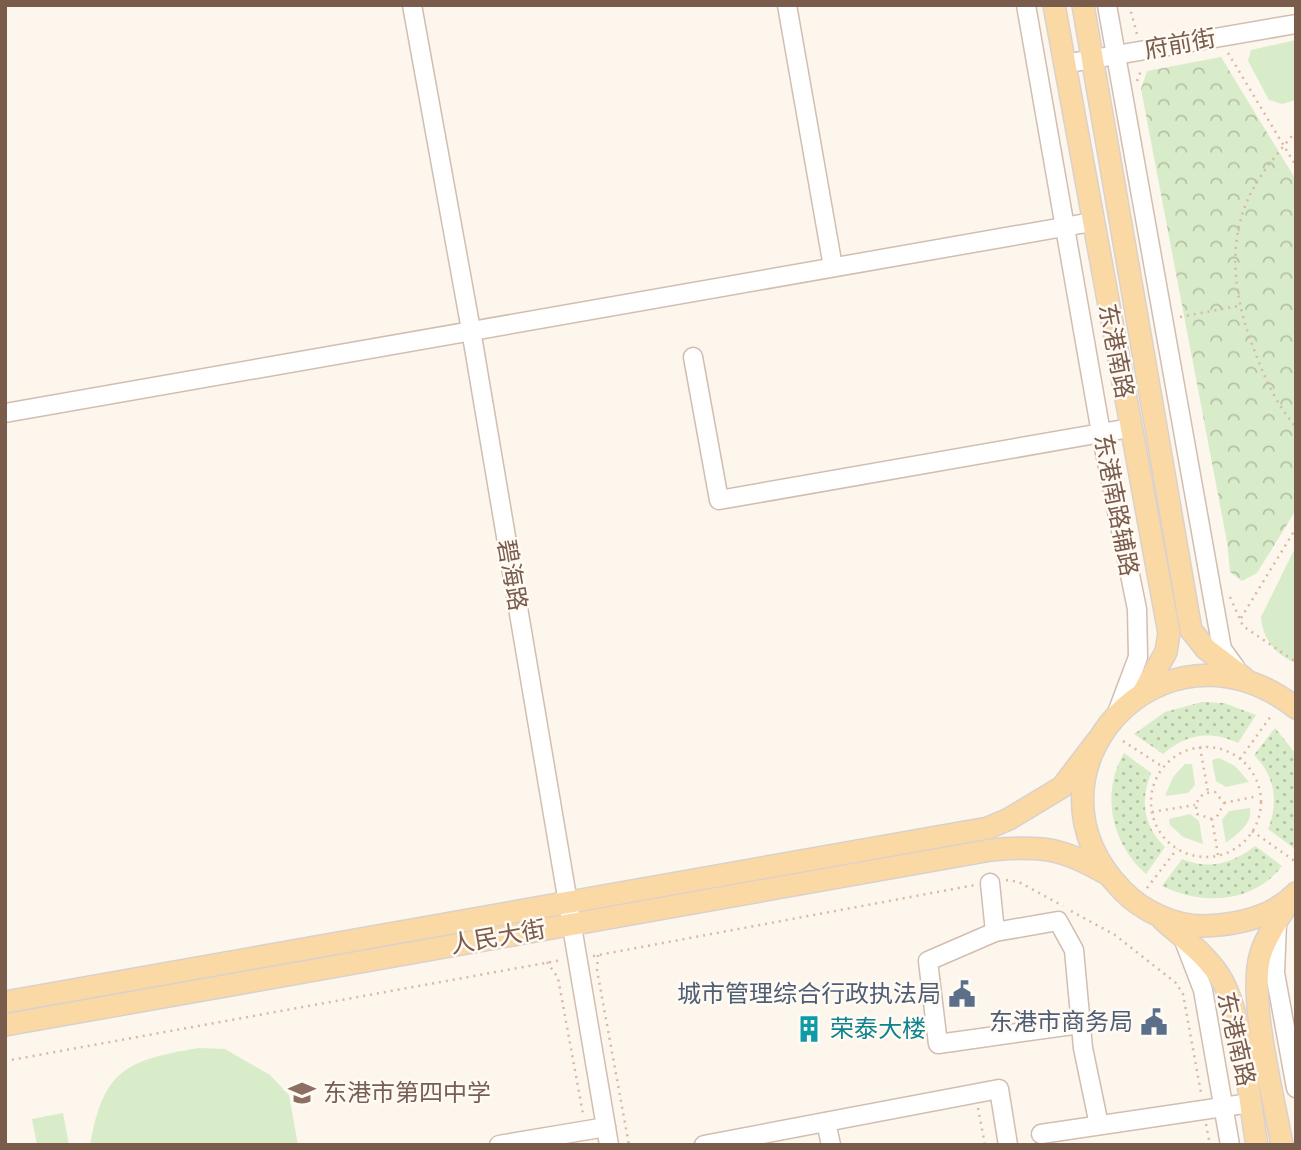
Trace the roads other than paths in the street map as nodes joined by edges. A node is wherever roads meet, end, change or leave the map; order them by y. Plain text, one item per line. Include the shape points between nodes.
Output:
1 (412, 5) edge
2 (787, 5) edge
3 (1026, 5) edge
4 (1054, 5) edge
5 (1083, 5) edge
6 (1107, 5) edge
7 (1296, 24) edge
8 (1116, 55) junction
9 (1092, 60) junction
10 (1064, 64) junction
11 (1092, 222) junction
12 (1065, 227) junction
13 (832, 267) junction
14 (471, 330) junction
15 (693, 357) dead end
16 (5, 414) edge
17 (1130, 428) junction
18 (1101, 433) junction
19 (1244, 678) junction
20 (1144, 691) junction
21 (1296, 708) edge
22 (1117, 713) junction
23 (1097, 741) junction
24 (1107, 874) junction
25 (990, 883) road end
26 (1294, 895) edge
27 (568, 902) junction
28 (1159, 916) junction
29 (1277, 921) junction
30 (571, 924) junction
31 (995, 932) junction
32 (1183, 938) junction
33 (5, 1002) edge
34 (1080, 1024) junction
35 (5, 1026) edge
36 (1296, 1088) edge
37 (1250, 1103) junction
38 (1224, 1106) junction
39 (826, 1122) junction
40 (1099, 1125) junction
41 (1041, 1134) dead end
42 (607, 1136) edge
43 (535, 1142) edge
44 (499, 1145) edge
45 (704, 1145) edge
46 (831, 1145) edge
47 (1008, 1145) edge
48 (1230, 1145) edge
49 (1257, 1145) edge
50 (1282, 1145) edge

1 - 14 street, 碧海路
2 - 13 street
3 - 12 street, 东港南路辅路
4 - 10 main road, 东港南路
5 - 9 main road, 东港南路
6 - 8 street
7 - 8 street, 府前街
8 - 9 street, 府前街
8 - 19 street via 1222,649
9 - 10 street, 府前街
9 - 19 main road, 东港南路 via 1191,630 1206,649
10 - 11 main road, 东港南路
11 - 12 street
11 - 17 main road, 东港南路
12 - 13 street
12 - 18 street, 东港南路辅路
13 - 14 street
14 - 16 street
14 - 27 street, 碧海路
15 - 18 street via 719,500
17 - 18 street
17 - 20 main road, 东港南路 via 1169,633 1166,652
18 - 22 street, 东港南路辅路 via 1137,608 1138,657
19 - 20 main road via 1208,673 1175,678
19 - 21 main road via 1274,691
20 - 22 main road
22 - 23 main road
23 - 24 main road via 1085,776 1083,809 1091,844
23 - 27 main road, 人民大街 via 1062,787 988,828
24 - 28 main road via 1131,899
24 - 30 main road, 人民大街 via 1075,855 1030,846
25 - 31 street
26 - 28 main road via 1263,915 1230,925 1194,926
26 - 29 main road, 东港南路
27 - 30 street, 碧海路
27 - 33 main road, 人民大街
28 - 32 main road, 东港南路
29 - 36 street via 1275,974
29 - 50 main road, 东港南路 via 1260,954 1258,984
30 - 35 main road, 人民大街
30 - 42 street, 碧海路
31 - 34 street via 1058,921 1074,950
31 - 34 street via 928,961 938,1044
32 - 37 main road, 东港南路 via 1222,980 1233,1006
32 - 38 street via 1202,990
34 - 40 street
37 - 38 street
37 - 49 main road, 东港南路
38 - 40 street
38 - 48 street
39 - 45 street
39 - 46 street
39 - 47 street via 999,1089
40 - 41 street
42 - 43 street via 586,1130
43 - 44 street

